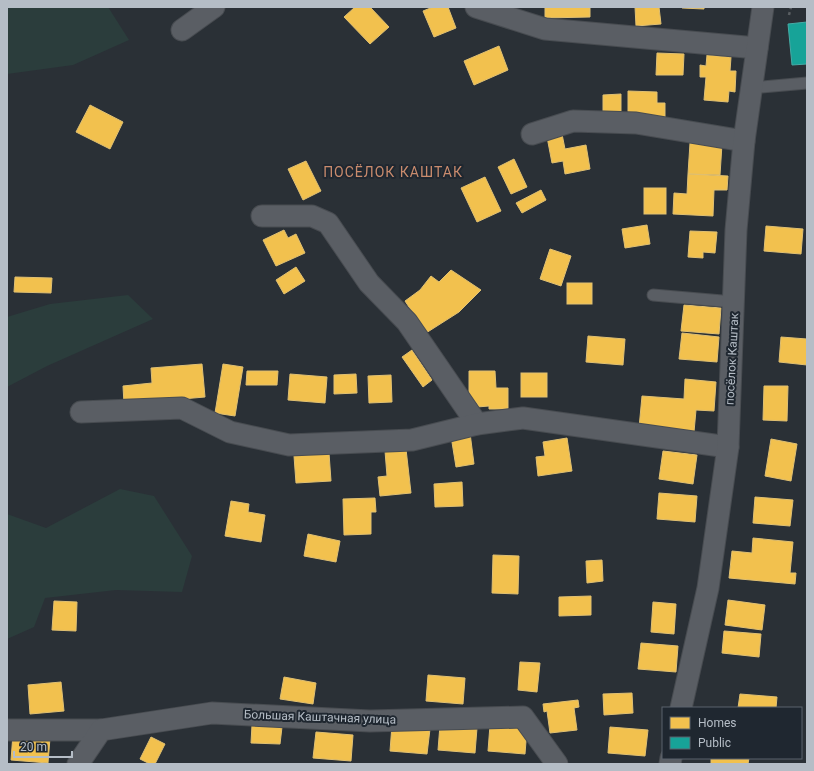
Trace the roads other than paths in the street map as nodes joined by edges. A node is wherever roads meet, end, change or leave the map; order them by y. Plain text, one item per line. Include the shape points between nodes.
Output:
1 (214, 7) edge
2 (476, 7) edge
3 (763, 7) edge
4 (182, 30) dead end
5 (756, 48) junction
6 (807, 83) edge
7 (751, 88) junction
8 (532, 134) dead end
9 (744, 141) junction
10 (262, 216) dead end
11 (653, 295) dead end
12 (734, 302) junction
13 (81, 412) dead end
14 (477, 424) junction
15 (728, 447) junction
16 (681, 707) edge
17 (7, 730) edge
18 (101, 730) junction
19 (78, 764) edge
20 (557, 764) edge

1 - 4 street
2 - 5 street via 545,30
3 - 5 street, посёлок Каштак
5 - 7 street, посёлок Каштак
6 - 7 lane
7 - 9 street, посёлок Каштак
8 - 9 street via 573,121 636,123
9 - 12 street, посёлок Каштак via 736,230
10 - 14 street via 312,216 328,223 368,283 407,322
11 - 12 lane
12 - 15 street, посёлок Каштак
13 - 14 street via 182,408 230,432 289,444 412,440
14 - 15 street via 522,418
15 - 16 street, посёлок Каштак via 708,588
17 - 18 street
18 - 19 street
18 - 20 street, Большая Каштачная улица via 212,713 370,721 524,717

